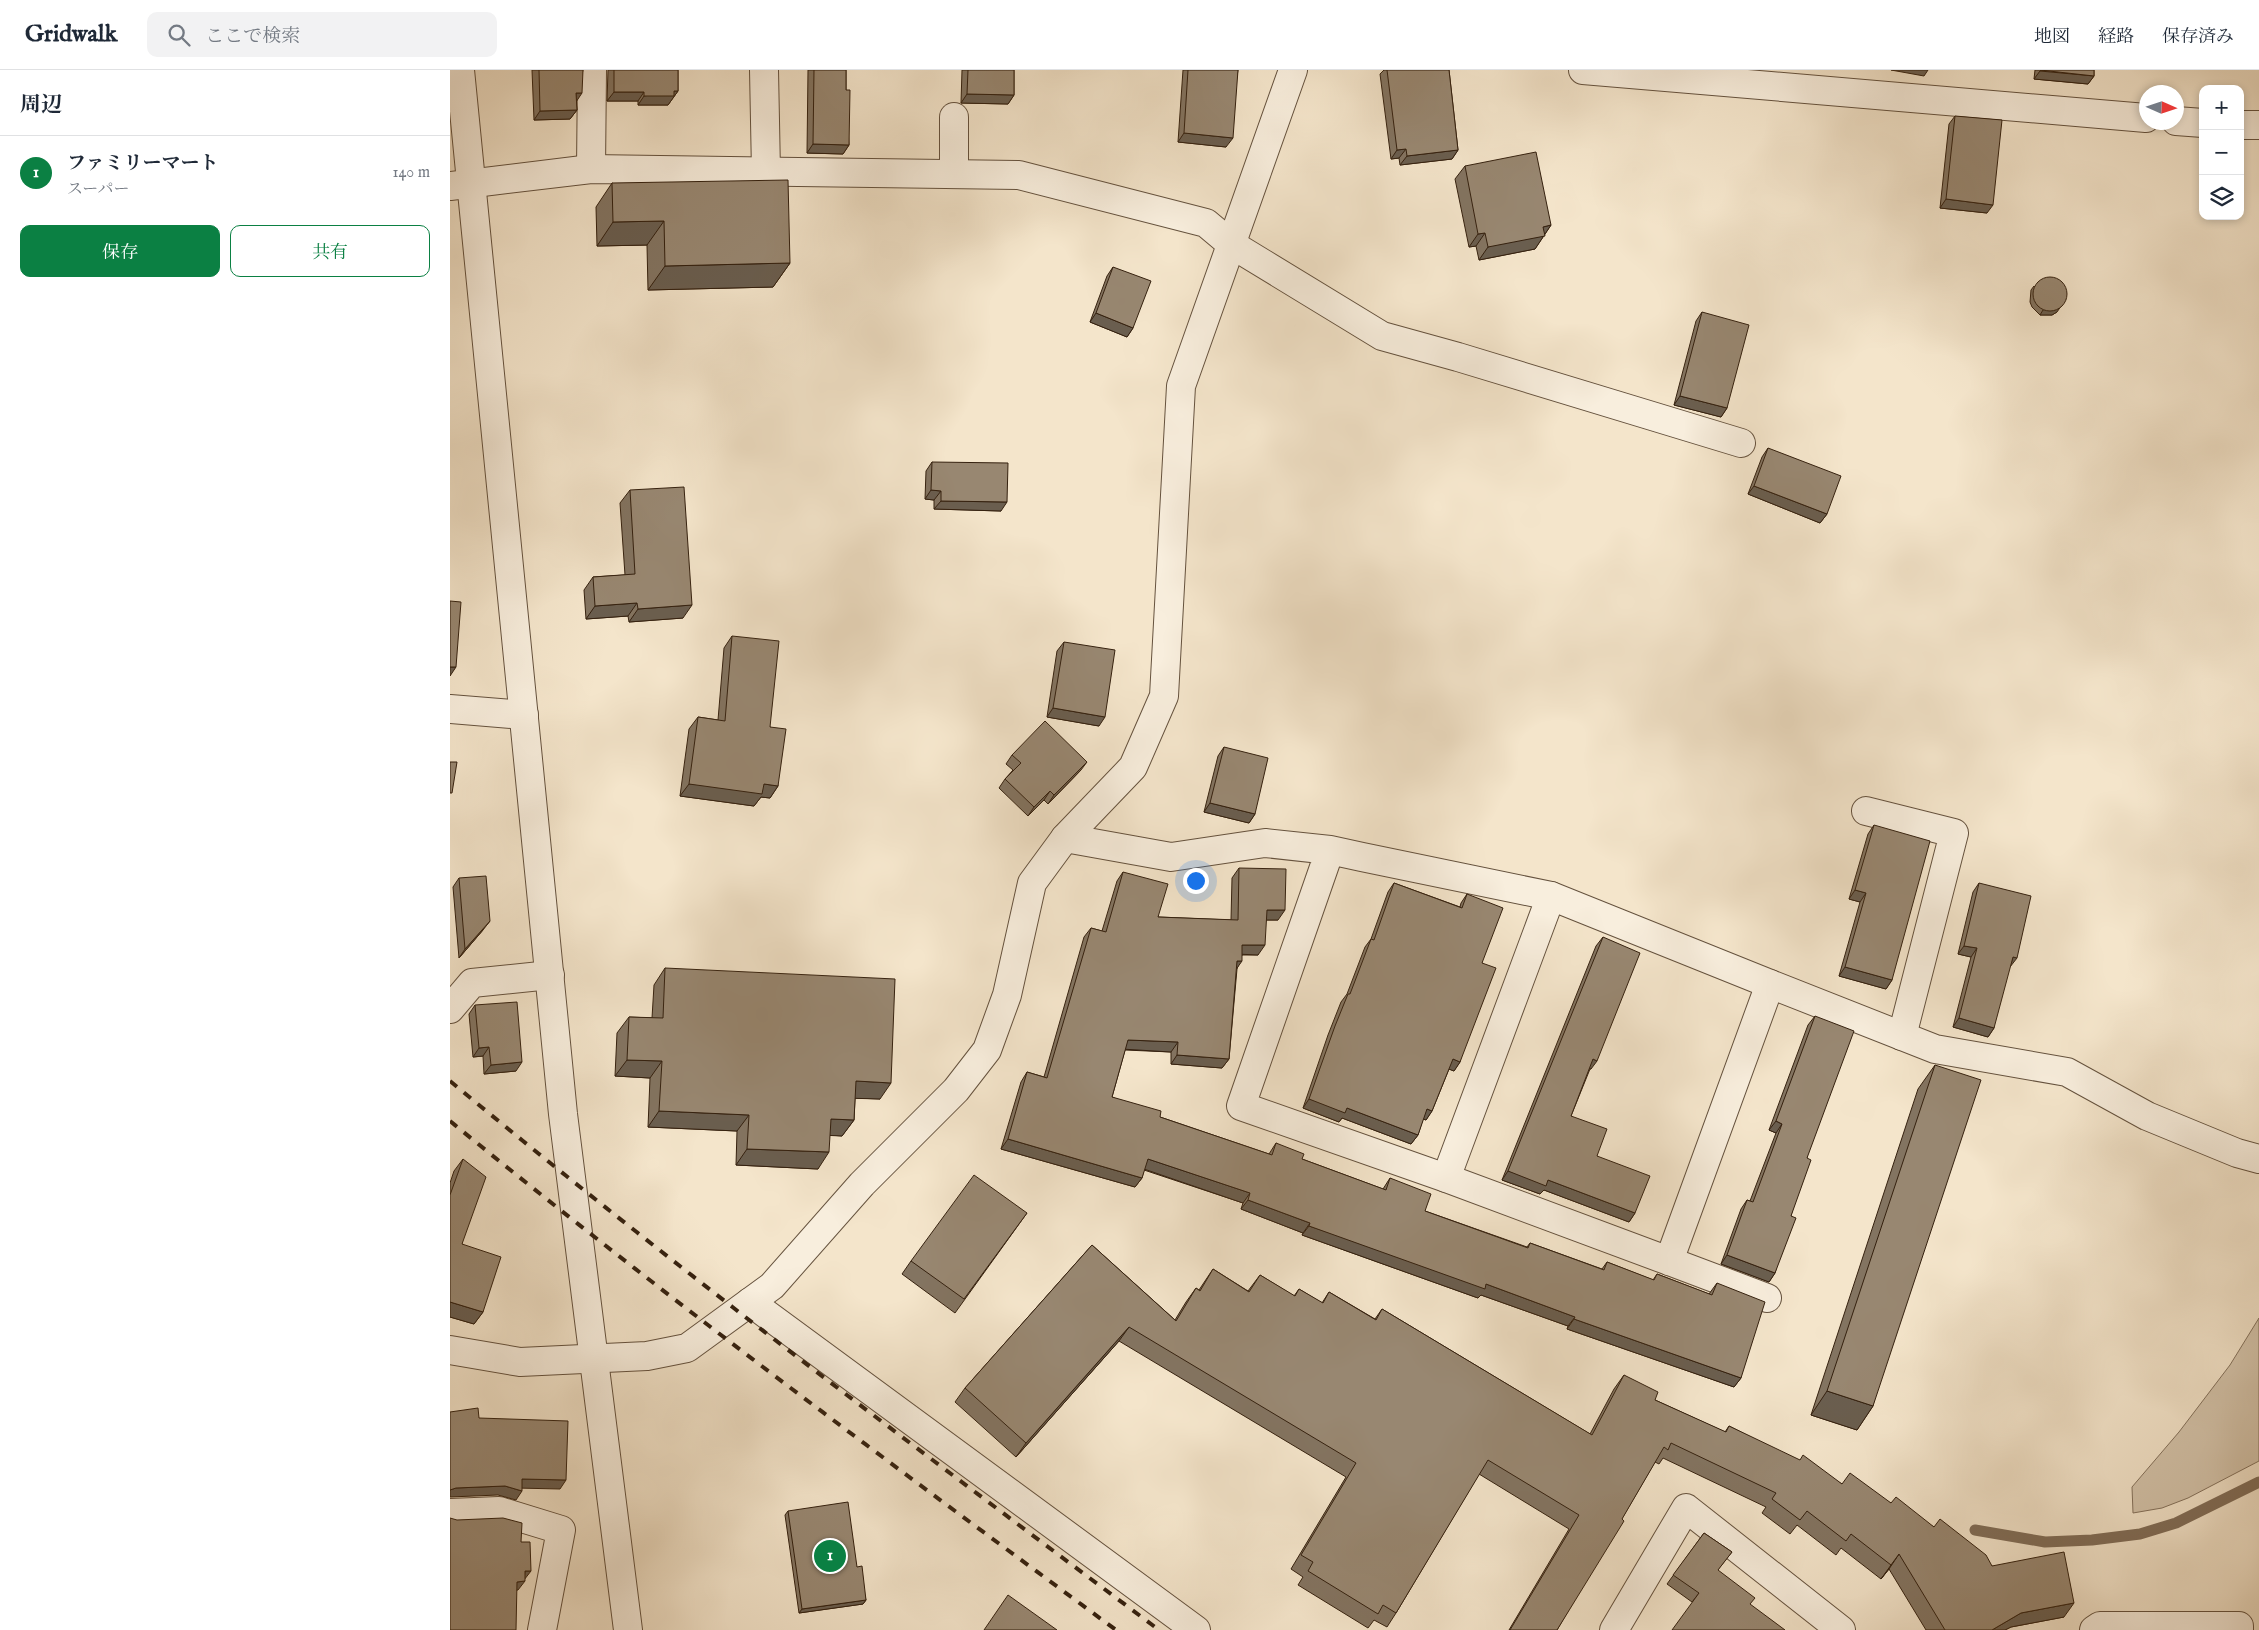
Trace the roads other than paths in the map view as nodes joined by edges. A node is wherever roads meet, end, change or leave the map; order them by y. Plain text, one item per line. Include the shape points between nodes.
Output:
1 (460, 70) edge
2 (592, 70) edge
3 (764, 70) edge
4 (1294, 70) edge
5 (1583, 70) edge
6 (1828, 80) edge
7 (954, 117) dead end
8 (2139, 117) edge
9 (2184, 121) edge
10 (2199, 123) edge
11 (2244, 125) edge
12 (2259, 125) edge
13 (591, 169) junction
14 (766, 172) junction
15 (954, 174) junction
16 (461, 185) edge
17 (1231, 244) junction
18 (1741, 444) dead end
19 (450, 709) edge
20 (524, 715) junction
21 (1866, 811) dead end
22 (1065, 838) junction
23 (1330, 850) junction
24 (1551, 896) junction
25 (550, 975) junction
26 (1770, 984) junction
27 (450, 1009) edge
28 (1902, 1036) junction
29 (2259, 1158) edge
30 (1446, 1178) junction
31 (1669, 1261) junction
32 (1767, 1298) dead end
33 (750, 1302) junction
34 (450, 1350) edge
35 (595, 1359) junction
36 (450, 1513) edge
37 (542, 1630) edge
38 (628, 1630) edge
39 (1196, 1630) edge
40 (1614, 1630) edge
41 (1842, 1630) edge
42 (2094, 1630) edge
43 (2239, 1630) edge

1 - 16 street
2 - 13 street
3 - 14 street
4 - 17 street
5 - 6 street
6 - 8 street
7 - 15 street
9 - 10 street
11 - 12 street
13 - 14 street
13 - 16 street
14 - 15 street
15 - 17 street via 1019,175 1206,223
16 - 20 street
17 - 18 street via 1382,336
17 - 22 street via 1181,386 1164,696 1134,767
19 - 20 street
20 - 25 street
21 - 28 street via 1954,833
22 - 23 street via 1171,857 1265,843
22 - 33 street via 1032,883 1006,995 988,1050 956,1090 862,1184 772,1286
23 - 24 street
23 - 30 street via 1241,1106
24 - 26 street
24 - 30 street
25 - 27 street via 472,983
25 - 35 street via 563,1114
26 - 28 street
26 - 31 street
28 - 29 street via 1935,1049 2067,1072 2147,1116 2237,1153
30 - 31 street
31 - 32 street
33 - 35 street via 688,1348 647,1356
33 - 39 street
34 - 35 street via 520,1362
35 - 38 street
36 - 37 street via 499,1511 561,1530
40 - 41 street via 1686,1508
42 - 43 street via 2100,1626 2239,1626

